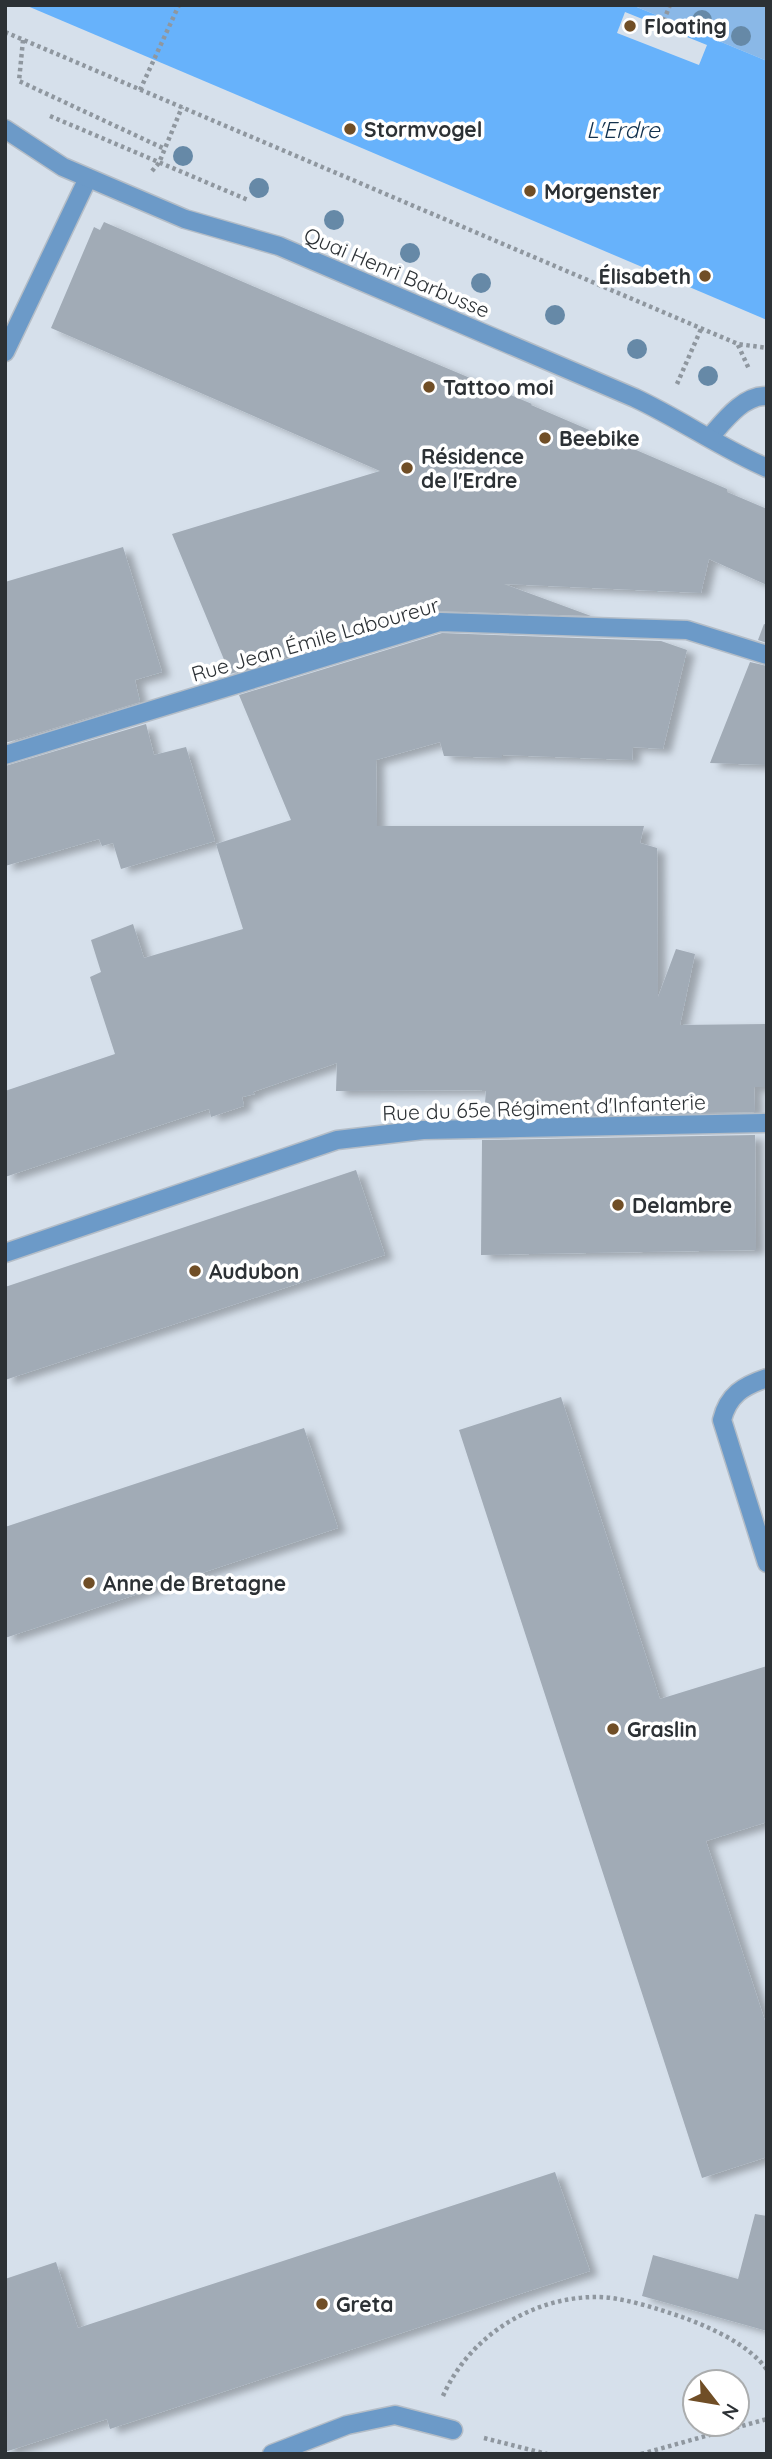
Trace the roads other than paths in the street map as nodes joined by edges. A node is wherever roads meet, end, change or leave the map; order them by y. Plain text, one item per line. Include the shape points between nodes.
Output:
1 (5, 129) edge
2 (88, 178) junction
3 (5, 352) edge
4 (767, 396) edge
5 (710, 437) junction
6 (767, 468) edge
7 (767, 655) edge
8 (5, 755) edge
9 (767, 1123) edge
10 (5, 1252) edge
11 (767, 1378) edge
12 (767, 1563) edge
13 (453, 2430) road end
14 (272, 2454) edge

1 - 2 street, Quai Henri Barbusse
2 - 3 street
2 - 5 street, Quai Henri Barbusse via 185,219 279,246 635,398
4 - 5 street via 732,411
5 - 6 street, Quai Henri Barbusse
7 - 8 street, Rue Jean Émile Laboureur via 687,630 440,622
9 - 10 street, Rue du 65e Régiment d'Infanterie via 423,1130 337,1140
11 - 12 street via 734,1394 722,1420
13 - 14 street via 395,2415 347,2425

